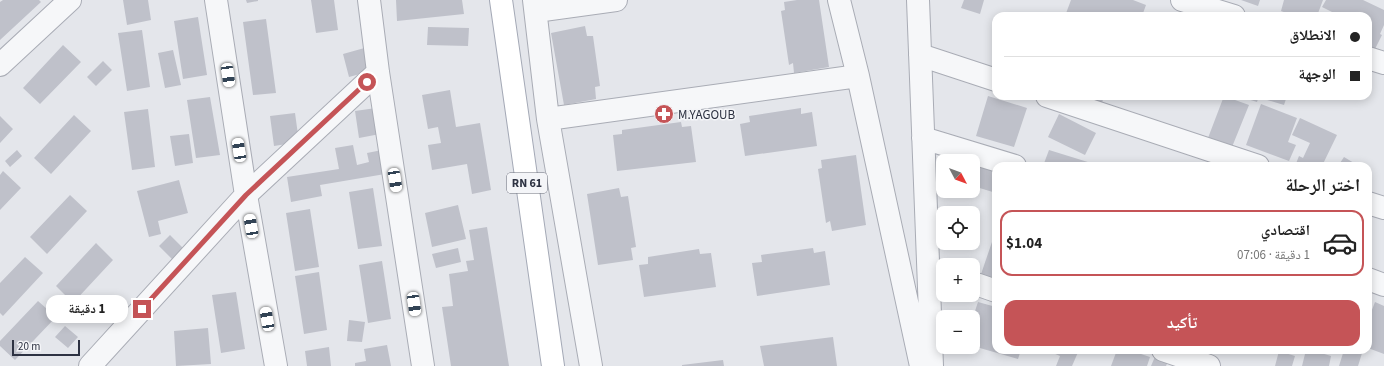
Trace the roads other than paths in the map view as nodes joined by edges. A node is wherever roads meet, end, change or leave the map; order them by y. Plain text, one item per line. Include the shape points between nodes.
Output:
1 (70, 0) edge
2 (216, 0) edge
3 (369, 0) edge
4 (501, 0) edge
5 (616, 0) edge
6 (839, 0) edge
7 (918, 0) edge
8 (1182, 0) edge
9 (535, 5) edge
10 (1221, 12) edge
11 (920, 55) junction
12 (1372, 59) edge
13 (1384, 63) edge
14 (0, 65) edge
15 (378, 72) junction
16 (858, 76) junction
17 (992, 79) edge
18 (1059, 100) edge
19 (548, 119) junction
20 (923, 138) junction
21 (1002, 162) edge
22 (1246, 162) edge
23 (246, 195) junction
24 (1372, 204) edge
25 (1384, 208) edge
26 (936, 269) edge
27 (1372, 280) edge
28 (1384, 284) edge
29 (980, 285) edge
30 (992, 290) edge
31 (1174, 354) edge
32 (90, 366) edge
33 (276, 366) edge
34 (423, 366) edge
35 (553, 366) edge
36 (591, 366) edge
37 (921, 366) edge
38 (932, 366) edge
39 (1209, 366) edge

1 - 14 street
2 - 23 street
3 - 15 street
4 - 35 main road, RN 61
5 - 9 street
6 - 16 street
7 - 11 street
8 - 10 street
9 - 19 street
11 - 17 street
11 - 20 street
12 - 13 street
15 - 23 street
15 - 34 street
16 - 19 street
16 - 37 street
18 - 22 street
19 - 36 street
20 - 21 street
20 - 26 street
23 - 32 street
23 - 33 street
24 - 25 street
26 - 38 street
27 - 28 street
29 - 30 street
31 - 39 street

